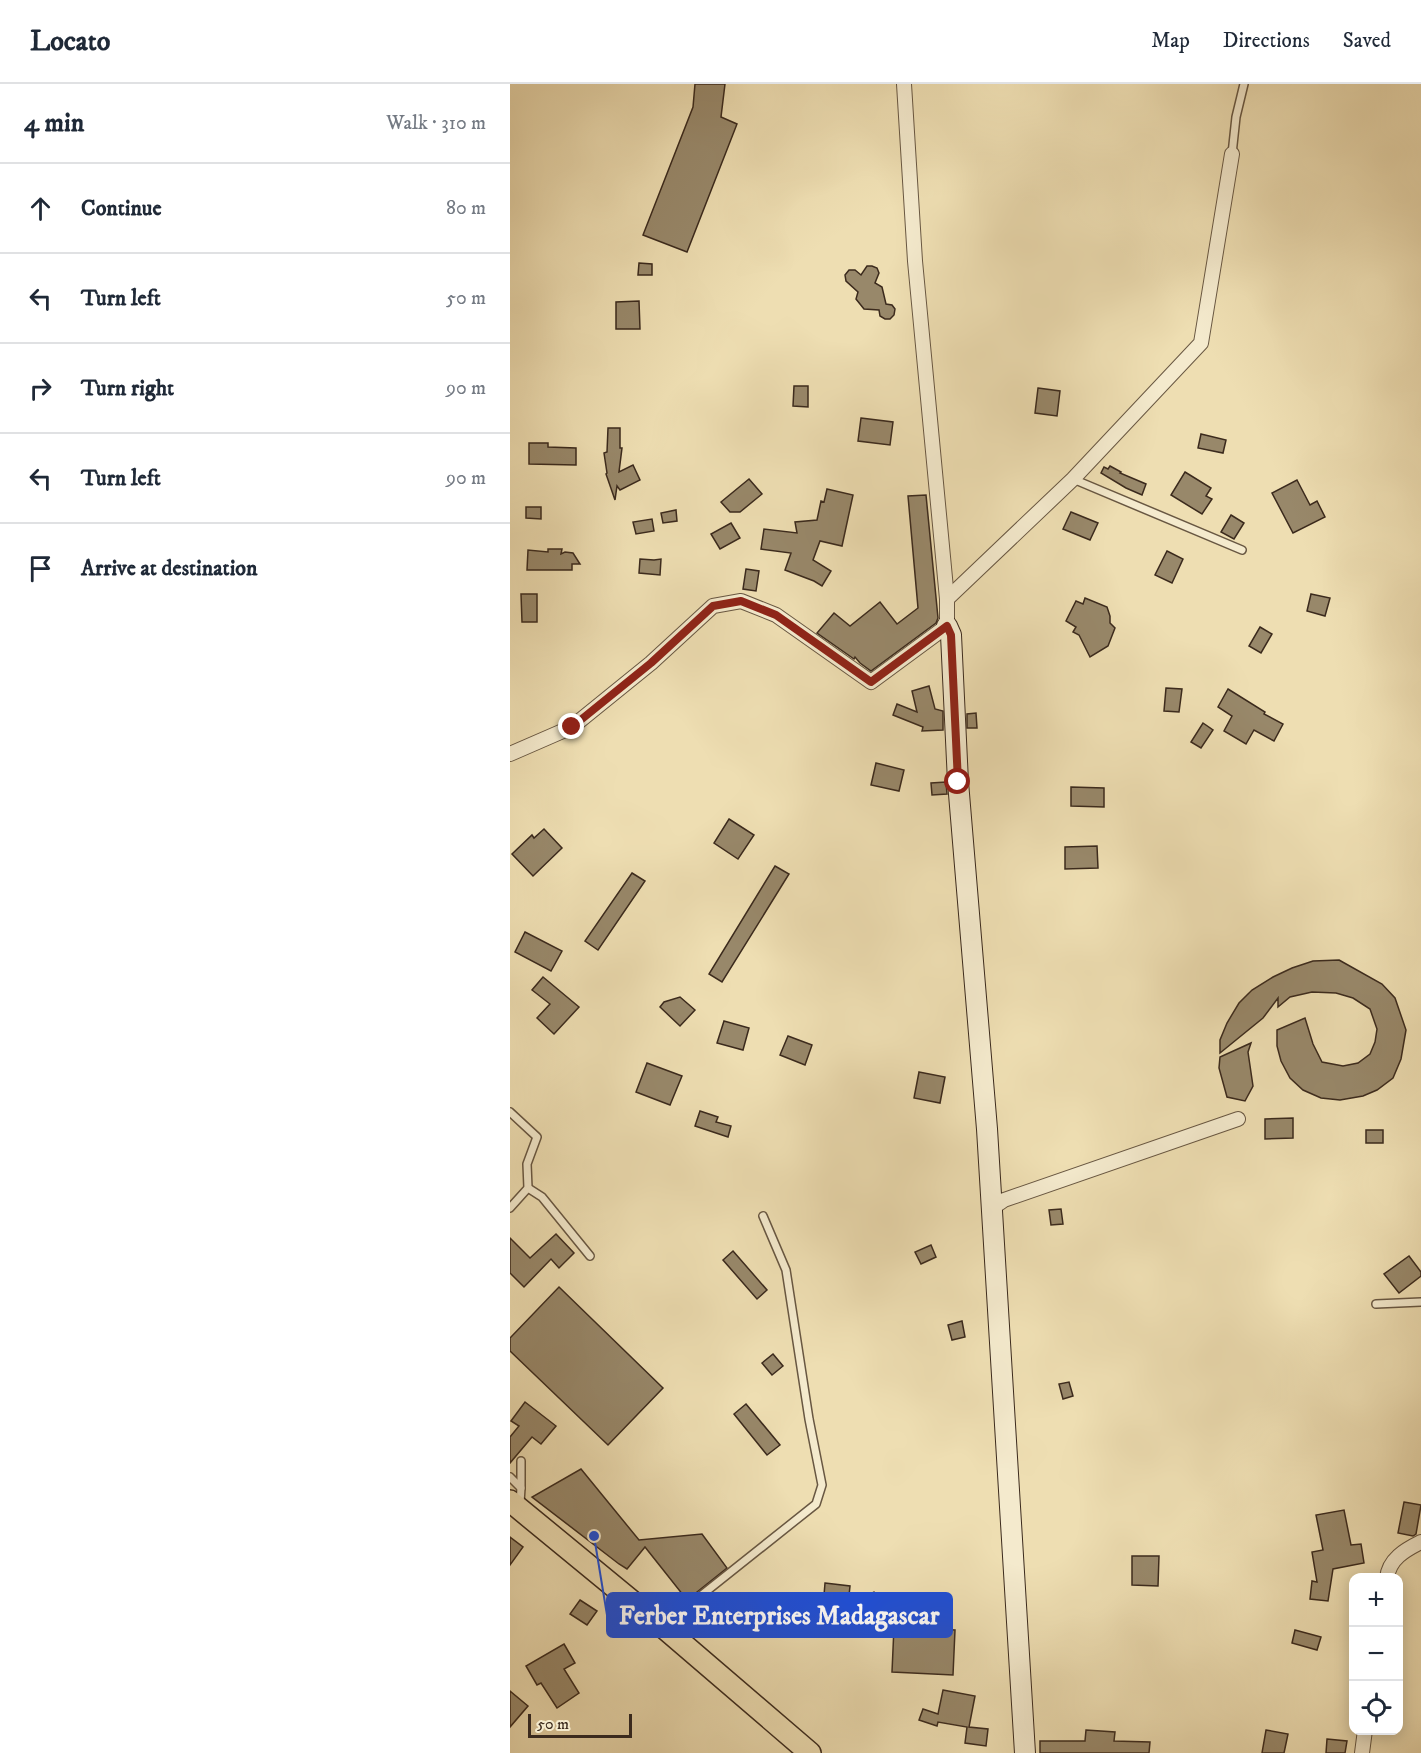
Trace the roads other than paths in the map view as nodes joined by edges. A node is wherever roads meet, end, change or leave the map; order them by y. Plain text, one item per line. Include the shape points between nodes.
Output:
1 (904, 84) edge
2 (1244, 84) edge
3 (1232, 154) joint
4 (1073, 479) junction
5 (1242, 550) dead end
6 (947, 599) junction
7 (947, 626) junction
8 (510, 754) edge
9 (510, 1112) edge
10 (1238, 1119) dead end
11 (528, 1188) junction
12 (510, 1208) edge
13 (991, 1209) junction
14 (763, 1216) dead end
15 (590, 1256) dead end
16 (1421, 1302) edge
17 (1376, 1304) dead end
18 (521, 1461) dead end
19 (510, 1477) edge
20 (517, 1499) edge
21 (1421, 1542) edge
22 (1388, 1573) edge
23 (662, 1626) junction
24 (1364, 1735) edge
25 (810, 1753) edge
26 (1025, 1753) edge
27 (1362, 1753) edge

1 - 6 street via 915,261
2 - 3 lane
3 - 4 street via 1201,343
4 - 5 lane
4 - 6 street
6 - 7 street
7 - 8 street via 871,682 776,615 741,601 713,606 572,727
7 - 13 street via 951,635 958,782
9 - 11 lane via 537,1137 526,1164
10 - 13 street via 1004,1200
11 - 12 lane
11 - 15 lane via 542,1197
13 - 26 street
14 - 23 lane via 786,1270 822,1485 816,1504
16 - 17 lane
18 - 20 lane
19 - 20 lane
20 - 23 main road
21 - 22 street via 1401,1553
23 - 25 main road
24 - 27 street

